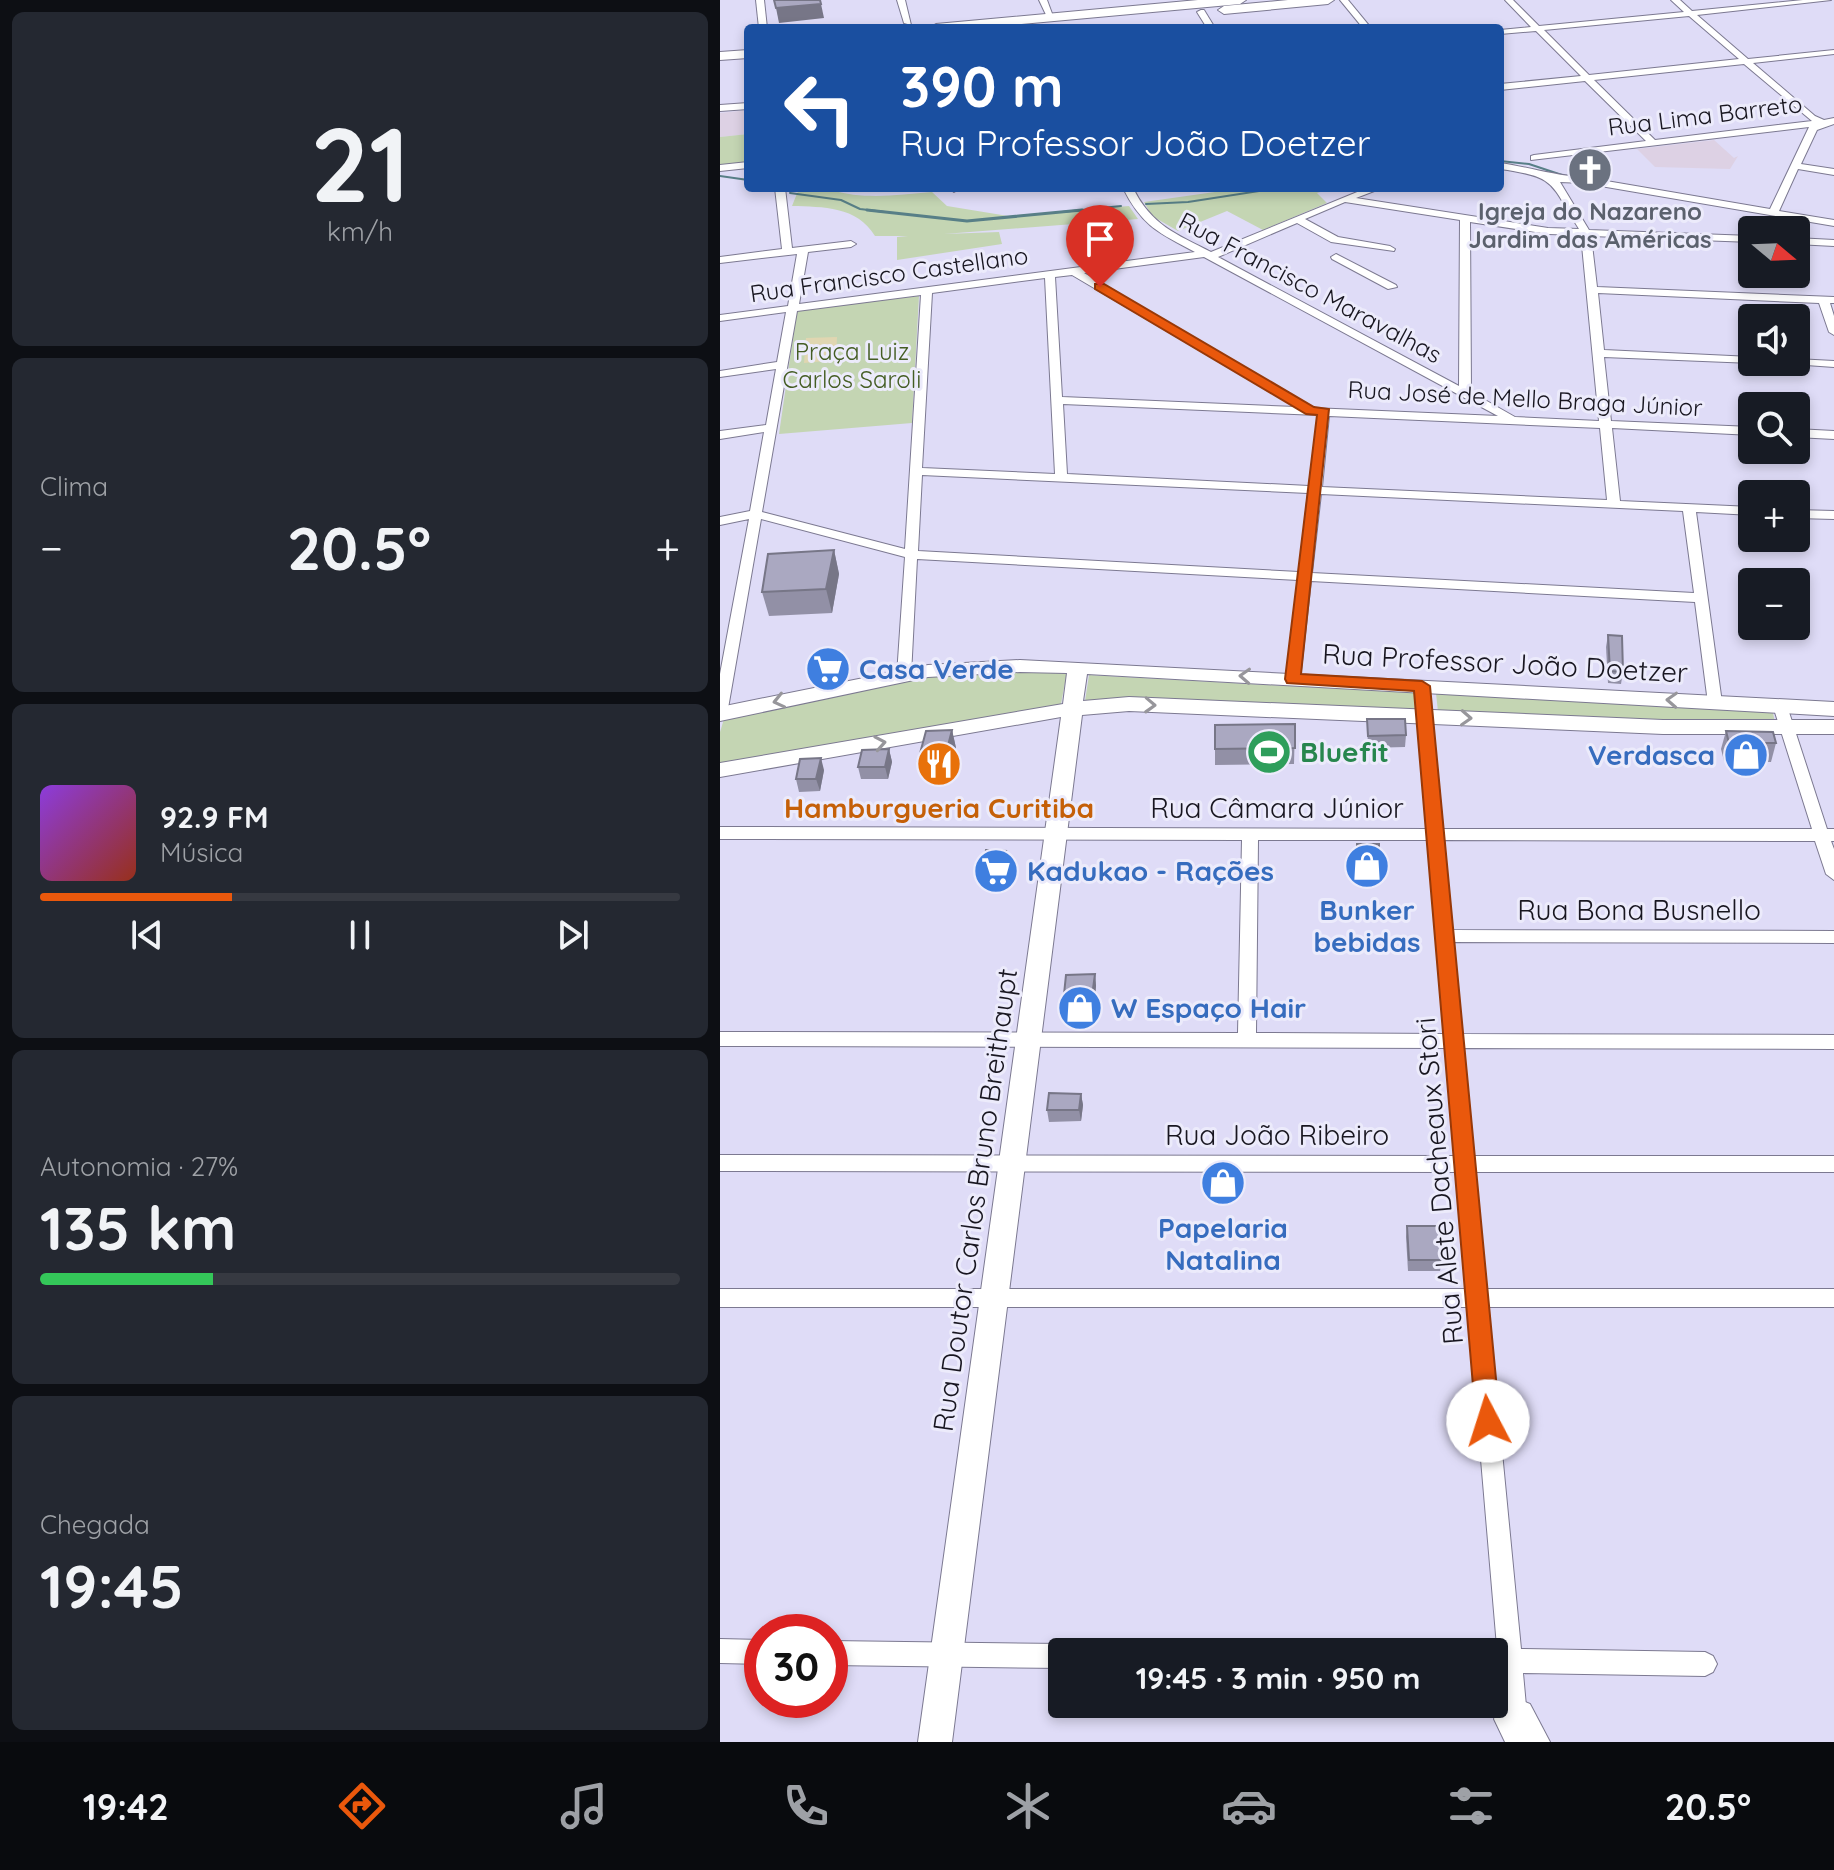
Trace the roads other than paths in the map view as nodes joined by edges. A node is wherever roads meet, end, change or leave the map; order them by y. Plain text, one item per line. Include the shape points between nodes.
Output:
1 (760, 0) edge
2 (901, 0) edge
3 (1043, 0) edge
4 (1240, 0) edge
5 (1328, 0) edge
6 (1344, 0) edge
7 (1509, 0) edge
8 (1675, 0) edge
9 (1827, 0) edge
10 (1197, 5) edge
11 (1691, 13) junction
12 (908, 23) dead end
13 (763, 24) edge
14 (1054, 24) edge
15 (1209, 24) edge
16 (1364, 24) edge
17 (1538, 28) junction
18 (1504, 32) edge
19 (744, 46) edge
20 (722, 52) edge
21 (1834, 52) edge
22 (744, 54) edge
23 (1748, 61) junction
24 (1587, 78) junction
25 (1504, 87) edge
26 (744, 106) edge
27 (720, 108) edge
28 (1822, 122) junction
29 (1834, 124) edge
30 (1653, 143) junction
31 (1534, 158) dead end
32 (744, 165) edge
33 (1795, 166) junction
34 (1504, 167) edge
35 (720, 168) edge
36 (1834, 172) edge
37 (1553, 179) junction
38 (780, 192) edge
39 (1130, 192) edge
40 (1365, 192) edge
41 (1344, 199) junction
42 (1773, 212) junction
43 (1465, 218) junction
44 (1297, 219) junction
45 (1834, 223) edge
46 (1586, 233) junction
47 (1738, 238) edge
48 (1810, 242) edge
49 (1834, 243) edge
50 (851, 244) dead end
51 (1377, 247) junction
52 (1390, 249) dead end
53 (803, 250) junction
54 (787, 252) junction
55 (1208, 255) junction
56 (1336, 257) dead end
57 (720, 260) edge
58 (1073, 271) junction
59 (1050, 274) junction
60 (1373, 277) junction
61 (1392, 287) dead end
62 (927, 290) junction
63 (1592, 290) junction
64 (1829, 300) edge
65 (793, 308) junction
66 (720, 318) edge
67 (1834, 332) edge
68 (1599, 353) junction
69 (1738, 359) edge
70 (1810, 363) edge
71 (1834, 364) edge
72 (782, 365) junction
73 (720, 374) edge
74 (1465, 394) junction
75 (1056, 400) junction
76 (1317, 412) junction
77 (1515, 420) junction
78 (1606, 424) junction
79 (771, 428) junction
80 (1738, 430) edge
81 (1810, 434) edge
82 (720, 435) edge
83 (1834, 435) edge
84 (917, 471) junction
85 (1061, 478) junction
86 (1315, 490) junction
87 (1614, 505) junction
88 (1689, 508) junction
89 (1738, 510) edge
90 (755, 514) junction
91 (1810, 514) edge
92 (1834, 515) edge
93 (720, 521) edge
94 (912, 555) junction
95 (1305, 576) junction
96 (1701, 598) junction
97 (1078, 667) junction
98 (904, 675) junction
99 (1293, 679) junction
100 (1422, 686) junction
101 (1715, 703) junction
102 (1780, 706) junction
103 (1072, 709) junction
104 (1834, 709) edge
105 (720, 714) edge
106 (1425, 716) junction
107 (1787, 727) junction
108 (1834, 727) edge
109 (720, 770) edge
110 (720, 833) edge
111 (1056, 834) junction
112 (1250, 834) junction
113 (1435, 835) junction
114 (1828, 835) edge
115 (1834, 874) edge
116 (1445, 936) junction
117 (1834, 937) edge
118 (720, 1039) edge
119 (1028, 1042) junction
120 (1247, 1042) junction
121 (1454, 1042) junction
122 (1834, 1042) edge
123 (720, 1163) edge
124 (1012, 1163) junction
125 (1465, 1163) junction
126 (1834, 1164) edge
127 (720, 1298) edge
128 (994, 1298) junction
129 (1477, 1298) junction
130 (1834, 1298) edge
131 (720, 1651) edge
132 (744, 1652) edge
133 (848, 1653) edge
134 (947, 1654) junction
135 (1048, 1656) edge
136 (1510, 1661) junction
137 (1705, 1664) dead end
138 (1518, 1734) edge
139 (935, 1742) edge

1 - 13 street
2 - 12 street
3 - 14 street
4 - 10 highway
5 - 10 highway
6 - 16 street
7 - 17 street
8 - 11 street
9 - 11 street
10 - 14 highway
10 - 15 street
11 - 17 street
11 - 23 street
17 - 18 street
17 - 24 street
19 - 20 highway
20 - 22 highway
21 - 23 street
23 - 24 street
23 - 28 street
24 - 25 street
24 - 30 street
26 - 27 street
28 - 29 street, Rua Lima Barreto
28 - 30 street, Rua Lima Barreto
28 - 33 street via 1813,128
30 - 31 street, Rua Lima Barreto
32 - 35 street
33 - 36 street
33 - 42 street
34 - 37 street
37 - 42 street
37 - 46 street
38 - 54 street
39 - 55 street, Rua Francisco Maravalhas via 1158,228
40 - 41 street, Rua Francisco Castellano
41 - 43 street
41 - 44 street, Rua Francisco Castellano
42 - 45 street
43 - 46 street
43 - 74 street
44 - 51 street via 1332,239
44 - 55 street, Rua Francisco Castellano
46 - 47 street
46 - 63 street
48 - 49 street
50 - 53 street
51 - 52 street
51 - 60 street
53 - 54 street
53 - 65 street
54 - 57 street
55 - 58 street, Rua Francisco Castellano
55 - 74 street, Rua Francisco Maravalhas
56 - 60 street
58 - 59 street, Rua Francisco Castellano
58 - 76 street
59 - 62 street, Rua Francisco Castellano
59 - 75 street
60 - 61 street
62 - 65 street, Rua Francisco Castellano
62 - 84 street
63 - 64 street
63 - 68 street
64 - 67 street
65 - 66 street, Rua Francisco Castellano
65 - 72 street
68 - 69 street
68 - 78 street
70 - 71 street
72 - 73 street
72 - 79 street
74 - 77 street, Rua Francisco Maravalhas
75 - 76 street, Rua José de Mello Braga Júnior
75 - 85 street
76 - 77 street, Rua José de Mello Braga Júnior
76 - 86 street
77 - 78 street, Rua José de Mello Braga Júnior
78 - 80 street, Rua José de Mello Braga Júnior
78 - 87 street
79 - 82 street
79 - 90 street
81 - 83 street
84 - 85 street
84 - 94 street
85 - 86 street
86 - 87 street
86 - 95 street
87 - 88 street
88 - 89 street
88 - 96 street
90 - 93 street
90 - 94 street
90 - 105 street
91 - 92 street
94 - 95 street
94 - 98 street
95 - 96 street
95 - 99 street
96 - 101 street
97 - 98 main road, Rua Professor João Doetzer
99 -> 97 main road, Rua Professor João Doetzer
97 - 103 main road, Rua Doutor Carlos Bruno Breithaupt
98 -> 105 main road, Rua Professor João Doetzer
99 - 100 main road, Rua Professor João Doetzer
101 -> 100 main road, Rua Professor João Doetzer
100 - 106 street, Rua Alete Dacheaux Stori
101 - 102 main road, Rua Professor João Doetzer
102 - 104 main road, Rua Professor João Doetzer
102 - 107 street
103 -> 106 main road, Rua Professor João Doetzer via 1144,704
109 -> 103 main road, Rua Professor João Doetzer
103 - 111 main road, Rua Doutor Carlos Bruno Breithaupt
106 -> 107 main road, Rua Professor João Doetzer
106 - 113 street, Rua Alete Dacheaux Stori
107 - 108 main road, Rua Professor João Doetzer
107 - 114 street
110 - 111 street, Rua Câmara Júnior
111 - 112 street, Rua Câmara Júnior
111 - 119 main road, Rua Doutor Carlos Bruno Breithaupt
112 - 113 street, Rua Câmara Júnior
112 - 120 street
113 - 114 street, Rua Câmara Júnior
113 - 116 street, Rua Alete Dacheaux Stori
114 - 115 street
116 - 117 street, Rua Bona Busnello
116 - 121 street, Rua Alete Dacheaux Stori
118 - 119 street
119 - 120 street
119 - 124 main road, Rua Doutor Carlos Bruno Breithaupt
120 - 121 street
121 - 122 street
121 - 125 street, Rua Alete Dacheaux Stori
123 - 124 street, Rua João Ribeiro
124 - 125 street, Rua João Ribeiro
124 - 128 main road, Rua Doutor Carlos Bruno Breithaupt
125 - 126 street, Rua João Ribeiro
125 - 129 street, Rua Alete Dacheaux Stori
127 - 128 street
128 - 129 street
128 - 134 main road, Rua Doutor Carlos Bruno Breithaupt
129 - 130 street
129 - 136 street, Rua Alete Dacheaux Stori
131 - 132 street
133 - 134 street
134 - 135 street
134 - 139 main road, Rua Doutor Carlos Bruno Breithaupt
136 - 137 street
136 - 138 street, Rua Alete Dacheaux Stori

